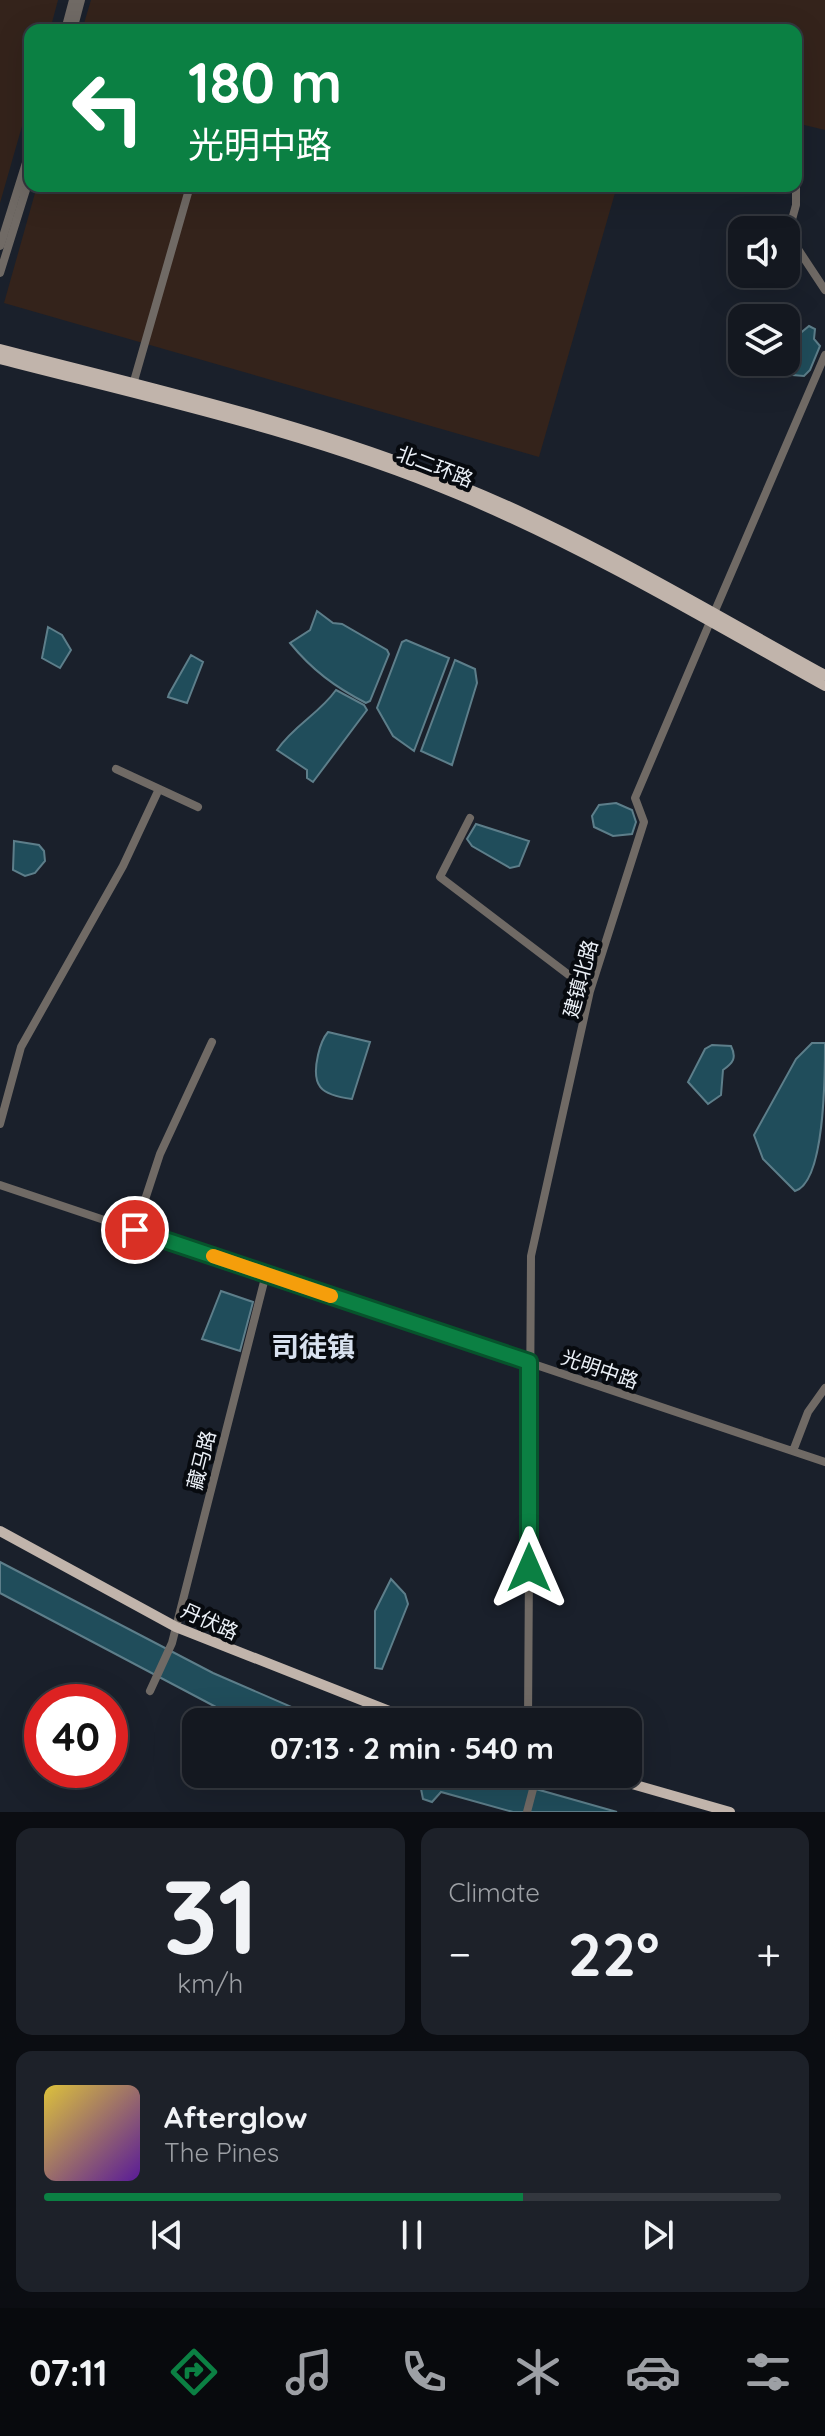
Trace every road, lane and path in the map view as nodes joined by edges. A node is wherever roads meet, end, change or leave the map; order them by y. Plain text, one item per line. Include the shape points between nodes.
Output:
1 (73, 0) edge
2 (81, 0) edge
3 (67, 24) edge
4 (75, 24) edge
5 (24, 169) edge
6 (25, 192) edge
7 (188, 192) edge
8 (798, 192) edge
9 (0, 246) edge
10 (0, 273) edge
11 (825, 290) edge
12 (0, 349) edge
13 (825, 355) edge
14 (0, 359) edge
15 (132, 388) junction
16 (712, 618) junction
17 (825, 675) edge
18 (825, 686) edge
19 (116, 769) dead end
20 (159, 789) junction
21 (198, 807) dead end
22 (470, 818) dead end
23 (590, 991) junction
24 (212, 1042) dead end
25 (0, 1124) edge
26 (0, 1185) edge
27 (135, 1230) junction
28 (266, 1274) junction
29 (529, 1362) junction
30 (825, 1388) edge
31 (793, 1451) junction
32 (825, 1462) edge
33 (0, 1531) edge
34 (176, 1627) junction
35 (151, 1688) dead end
36 (381, 1708) edge
37 (528, 1708) edge
38 (642, 1787) edge
39 (533, 1788) edge
40 (527, 1812) edge
41 (730, 1812) edge

1 - 3 street
2 - 4 street
5 - 9 street
6 - 10 street
7 - 15 street
8 - 11 street via 788,234
12 - 15 main road, 北二环路
13 - 16 street, 建镇北路
14 - 15 main road, 北二环路
15 - 16 main road, 北二环路 via 303,439 457,494
16 - 17 main road, 北二环路
16 - 18 main road, 北二环路
16 - 23 street, 建镇北路 via 635,798 644,822
19 - 20 street
20 - 21 street
20 - 25 street via 123,866 21,1047
22 - 23 street via 440,877
23 - 29 street, 建镇北路 via 531,1256
24 - 27 street via 160,1154
26 - 27 street, 光明中路
27 - 28 street, 光明中路
28 - 29 street, 光明中路
28 - 34 street, 藏马路
29 - 31 street, 光明中路
29 - 37 street, 建镇北路
30 - 31 street via 808,1412
31 - 32 street, 光明中路
33 - 34 main road, 丹伏路
34 - 35 street, 藏马路
34 - 36 main road, 丹伏路
38 - 41 main road
39 - 40 street

